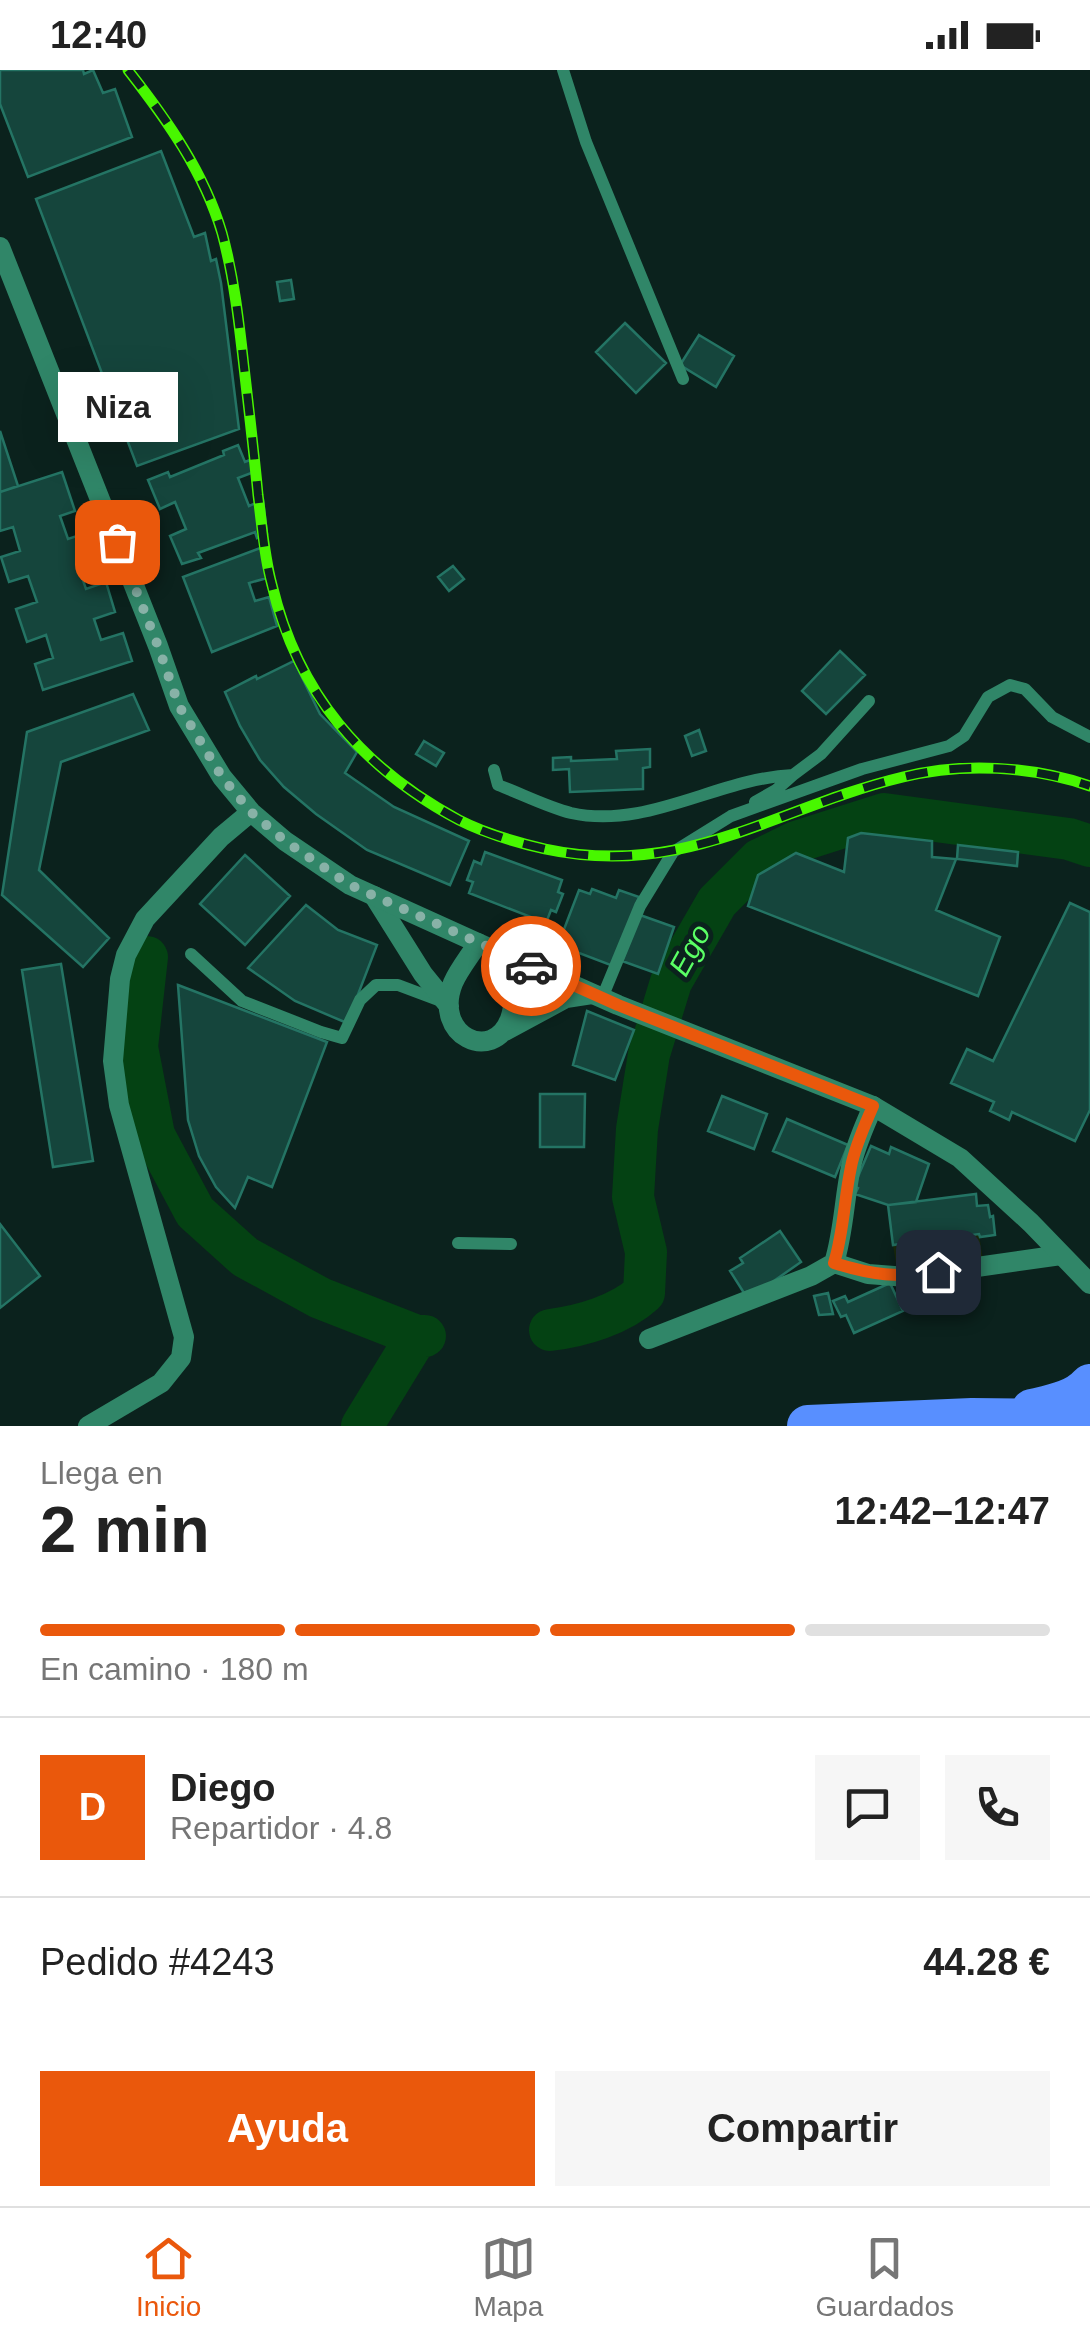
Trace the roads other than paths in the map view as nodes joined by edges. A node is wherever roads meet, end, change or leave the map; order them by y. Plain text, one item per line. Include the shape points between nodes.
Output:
1 (563, 70) edge
2 (0, 248) edge
3 (683, 379) dead end
4 (869, 701) dead end
5 (1090, 738) edge
6 (494, 770) dead end
7 (793, 776) junction
8 (251, 812) junction
9 (731, 816) junction
10 (374, 896) junction
11 (478, 943) junction
12 (190, 954) dead end
13 (511, 957) junction
14 (597, 996) junction
15 (450, 1006) junction
16 (504, 1031) junction
17 (873, 1106) junction
18 (458, 1243) dead end
19 (511, 1244) dead end
20 (1062, 1255) junction
21 (834, 1263) junction
22 (1090, 1284) edge
23 (649, 1339) dead end
24 (1090, 1384) edge
25 (972, 1419) junction
26 (1090, 1420) edge
27 (1048, 1423) edge
28 (88, 1426) edge
29 (808, 1426) edge

1 - 3 lane
2 - 8 street via 179,706
4 - 7 lane
5 - 9 lane via 1010,685 988,697 964,736 949,746
6 - 7 lane via 498,785 516,792 572,813 616,816 766,776
7 - 9 lane
8 - 10 street
8 - 28 street via 145,919 126,955 113,1061 119,1105 184,1337 181,1358 161,1383
9 - 14 lane via 674,852
10 - 11 street
10 - 15 street
11 - 13 street
11 - 15 street via 453,984
12 - 15 lane via 242,1001 342,1038 360,1000 376,985 398,985
13 - 14 street
13 - 16 street via 514,1000
14 - 16 street via 566,998
14 - 17 street
15 - 16 street via 462,1037 493,1039
17 - 20 street via 960,1158
17 - 21 street via 852,1161
18 - 19 lane
20 - 21 street via 907,1277
20 - 22 street
21 - 23 street
24 - 25 highway via 1064,1402
25 - 27 highway
25 - 29 highway
26 - 27 highway

